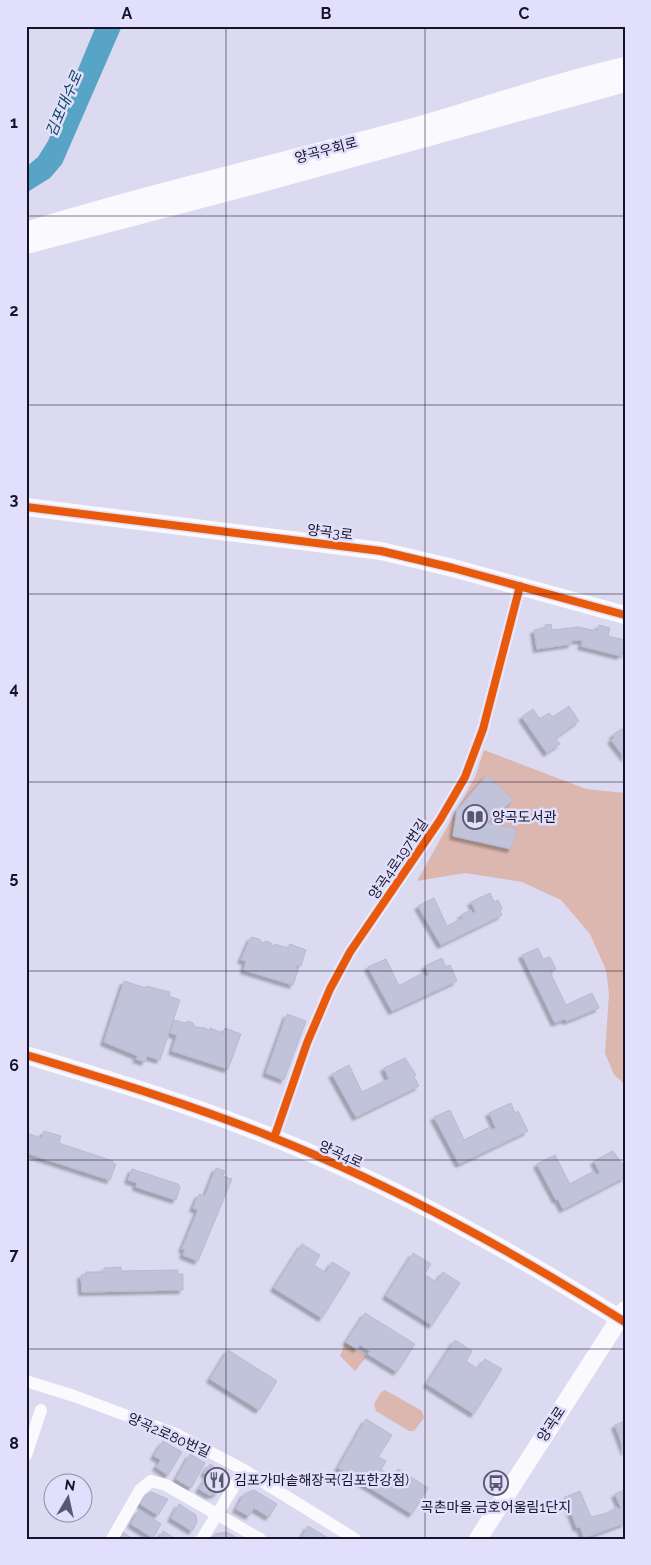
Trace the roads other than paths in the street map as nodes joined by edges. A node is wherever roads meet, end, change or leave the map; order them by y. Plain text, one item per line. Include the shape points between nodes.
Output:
1 (625, 66) edge
2 (625, 83) edge
3 (26, 231) edge
4 (26, 245) edge
5 (26, 507) edge
6 (520, 586) junction
7 (625, 615) edge
8 (26, 1055) edge
9 (274, 1138) junction
10 (623, 1317) edge
11 (26, 1381) edge
12 (41, 1410) dead end
13 (26, 1455) edge
14 (244, 1470) junction
15 (217, 1514) junction
16 (112, 1539) edge
17 (202, 1539) edge
18 (260, 1539) edge
19 (355, 1539) edge
20 (478, 1539) edge

1 - 3 street, 양곡우회로
2 - 4 street, 양곡우회로
5 - 6 street, 양곡3로 via 381,551
6 - 7 street, 양곡3로
6 - 9 street, 양곡4로197번길 via 483,729 465,777 440,820 350,952 330,989 307,1043
8 - 9 street, 양곡4로 via 178,1103
9 - 10 street, 양곡4로 via 444,1216
10 - 20 street, 양곡로
11 - 14 street, 양곡2로80번길 via 176,1434
12 - 13 street
14 - 15 street
14 - 19 street, 양곡2로80번길
15 - 16 street via 166,1485 151,1482 140,1490
15 - 17 street
15 - 18 street

